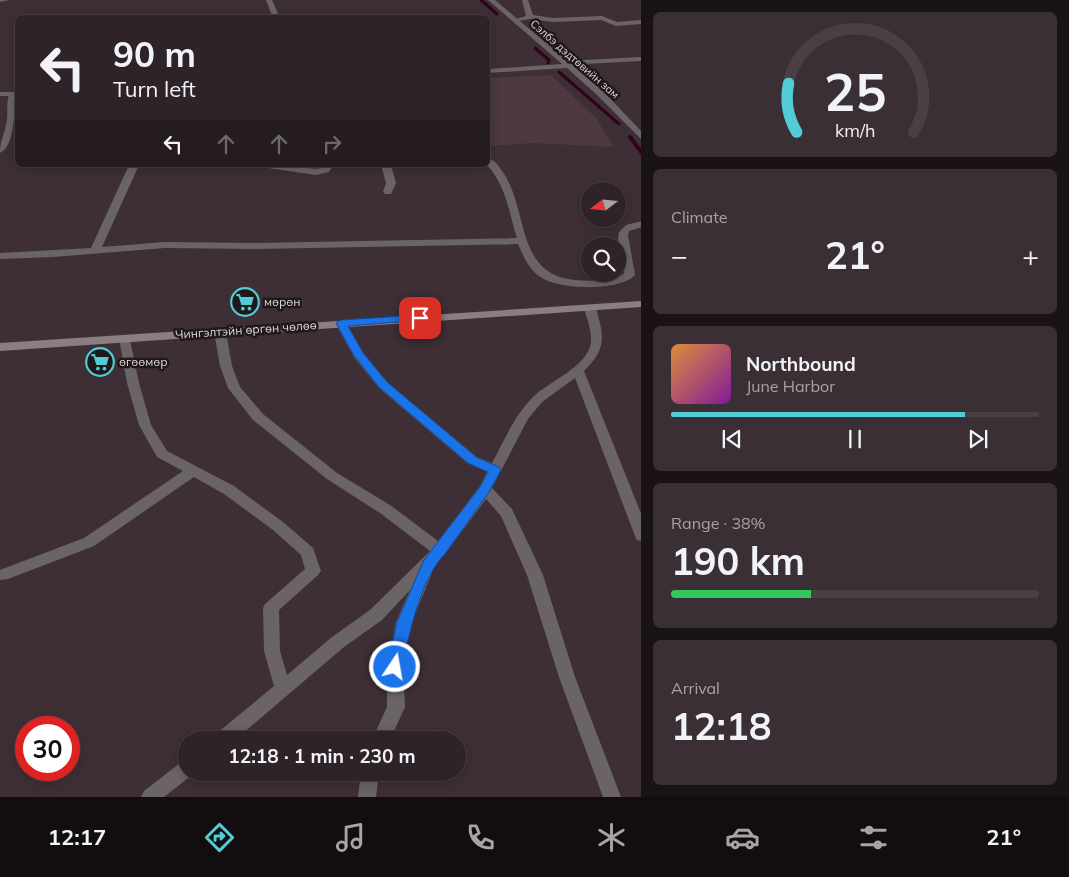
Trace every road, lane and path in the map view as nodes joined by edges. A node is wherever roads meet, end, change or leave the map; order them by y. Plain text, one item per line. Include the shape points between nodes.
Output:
1 (0, 0) edge
2 (6, 0) edge
3 (269, 0) edge
4 (491, 0) edge
5 (525, 0) edge
6 (276, 15) edge
7 (530, 17) junction
8 (515, 20) junction
9 (641, 22) edge
10 (641, 59) edge
11 (569, 66) junction
12 (490, 71) edge
13 (0, 94) edge
14 (15, 94) edge
15 (641, 137) edge
16 (0, 150) edge
17 (490, 162) edge
18 (133, 167) edge
19 (282, 167) edge
20 (327, 167) edge
21 (387, 167) edge
22 (388, 192) dead end
23 (641, 224) edge
24 (522, 242) junction
25 (96, 249) junction
26 (0, 256) edge
27 (641, 304) edge
28 (590, 308) junction
29 (341, 323) junction
30 (220, 332) junction
31 (125, 338) junction
32 (0, 347) edge
33 (578, 370) junction
34 (495, 470) junction
35 (193, 471) junction
36 (485, 489) junction
37 (641, 533) edge
38 (435, 555) junction
39 (3, 575) dead end
40 (283, 689) junction
41 (233, 731) edge
42 (383, 731) edge
43 (178, 775) edge
44 (369, 781) edge
45 (150, 797) edge
46 (367, 797) edge
47 (612, 797) edge

1 - 2 street
3 - 6 street
4 - 8 street, Сэлбэ дэдтөвийн зам
5 - 7 street
7 - 8 street
7 - 9 street via 553,20 602,18 616,24
8 - 11 street, Сэлбэ дэдтөвийн зам
10 - 11 street via 583,62
11 - 12 street
11 - 15 street, Сэлбэ дэдтөвийн зам via 600,92
13 - 14 street
14 - 16 street via 10,104 11,124
17 - 24 street via 505,183
18 - 25 street
19 - 20 street via 316,172
21 - 22 street via 391,183
23 - 24 street via 622,232 630,275 602,283 575,284 546,277 528,258
24 - 25 street via 165,245
25 - 26 street
27 - 28 main road, Чингэлтэйн өргөн чөлөө
28 - 29 main road, Чингэлтэйн өргөн чөлөө
28 - 33 street via 598,338 590,358
29 - 30 main road, Чингэлтэйн өргөн чөлөө
29 - 34 street via 358,354 383,385 472,460
30 - 31 main road, Чингэлтэйн өргөн чөлөө
30 - 38 street via 234,388 258,417 332,476 385,509
31 - 32 main road, Чингэлтэйн өргөн чөлөө
31 - 35 street via 145,425 162,454
33 - 34 street via 538,399 523,417
33 - 37 street
34 - 36 street
35 - 39 street via 88,542
35 - 40 street via 229,490 308,552 313,571 271,608 272,651
36 - 38 street
36 - 47 street via 507,514 535,575
38 - 40 street via 376,615 338,642
38 - 42 street via 404,622 395,667 396,707
40 - 41 street
43 - 45 street
44 - 46 street

